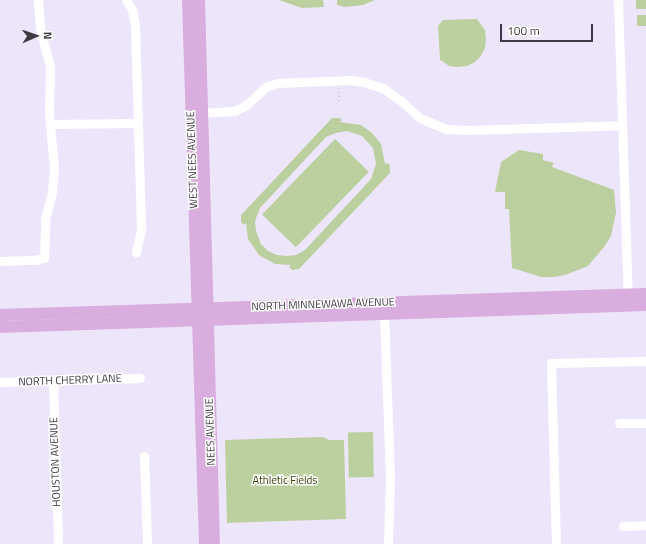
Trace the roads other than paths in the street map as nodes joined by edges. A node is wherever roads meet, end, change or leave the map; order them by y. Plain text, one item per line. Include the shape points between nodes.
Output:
1 (38, 0) edge
2 (126, 0) edge
3 (188, 0) edge
4 (199, 0) edge
5 (618, 0) edge
6 (203, 113) junction
7 (138, 123) junction
8 (50, 124) junction
9 (622, 125) junction
10 (136, 252) dead end
11 (0, 261) edge
12 (646, 294) edge
13 (628, 300) junction
14 (646, 306) edge
15 (383, 308) junction
16 (202, 314) junction
17 (0, 315) edge
18 (0, 327) edge
19 (646, 361) edge
20 (140, 378) dead end
21 (53, 380) junction
22 (0, 382) edge
23 (620, 423) dead end
24 (646, 423) edge
25 (144, 456) dead end
26 (646, 525) edge
27 (623, 526) dead end
28 (58, 544) edge
29 (147, 544) edge
30 (205, 544) edge
31 (214, 544) edge
32 (388, 544) edge
33 (556, 544) edge

1 - 8 street via 40,28 50,67
2 - 7 street via 132,10 135,25
3 - 6 street via 194,22 197,106 198,111
3 - 16 main road, WEST NEES AVENUE
4 - 6 main road, WEST NEES AVENUE
5 - 9 street
6 - 9 street via 235,111 266,87 277,83 351,80 383,88 420,118 431,125 446,129
6 - 16 main road, WEST NEES AVENUE
7 - 8 street
7 - 10 street via 141,230
8 - 11 street via 54,180 45,220 44,258
9 - 13 street
12 - 13 main road, NORTH MINNEWAWA AVENUE
13 - 14 main road, NORTH MINNEWAWA AVENUE
13 - 15 main road, NORTH MINNEWAWA AVENUE
15 - 16 main road, NORTH MINNEWAWA AVENUE
15 - 32 street via 390,479
16 - 17 main road, NORTH MINNEWAWA AVENUE
16 - 18 main road, NORTH MINNEWAWA AVENUE
16 - 30 main road, NEES AVENUE
16 - 31 main road, NEES AVENUE
19 - 33 street via 551,363
20 - 21 street, NORTH CHERRY LANE
21 - 22 street, NORTH CHERRY LANE
21 - 28 street, HOUSTON AVENUE
23 - 24 street
25 - 29 street
26 - 27 street

